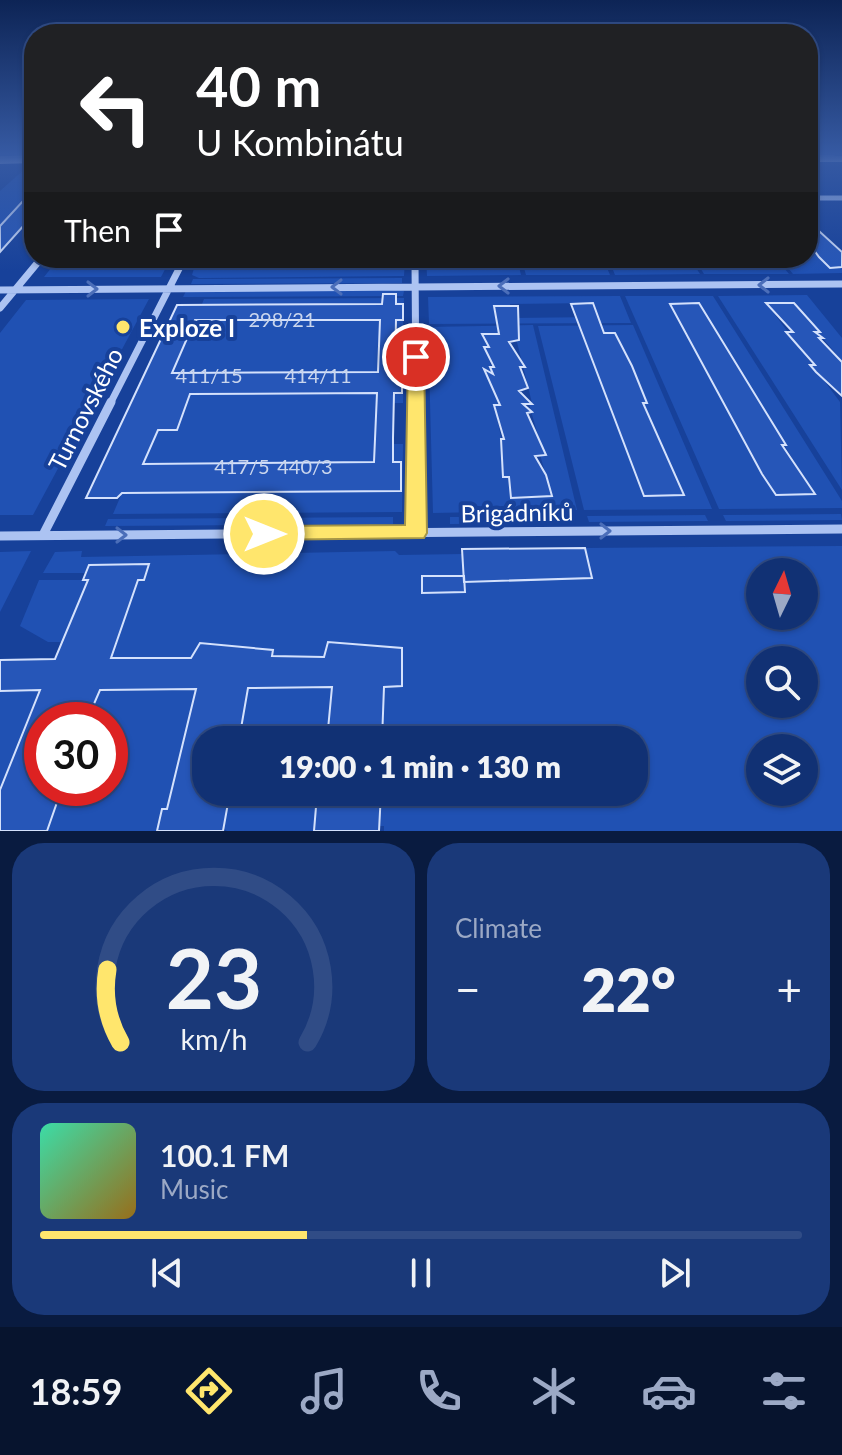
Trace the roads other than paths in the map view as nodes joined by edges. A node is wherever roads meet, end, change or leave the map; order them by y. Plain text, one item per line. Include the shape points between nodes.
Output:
1 (818, 198) edge
2 (842, 198) edge
3 (33, 268) edge
4 (179, 268) edge
5 (415, 268) edge
6 (842, 284) edge
7 (170, 287) junction
8 (415, 287) junction
9 (15, 289) junction
10 (0, 290) edge
11 (0, 308) edge
12 (842, 529) edge
13 (416, 533) junction
14 (43, 535) junction
15 (0, 536) edge

1 - 2 street
3 - 9 street
4 - 7 street, Turnovského
5 - 8 street
6 -> 8 street
8 -> 7 street
9 -> 7 street
7 - 14 street, Turnovského
8 - 13 street
9 - 10 street
9 - 11 street
13 -> 12 street, Brigádníků
14 -> 13 street, Brigádníků
14 - 15 street, Brigádníků

